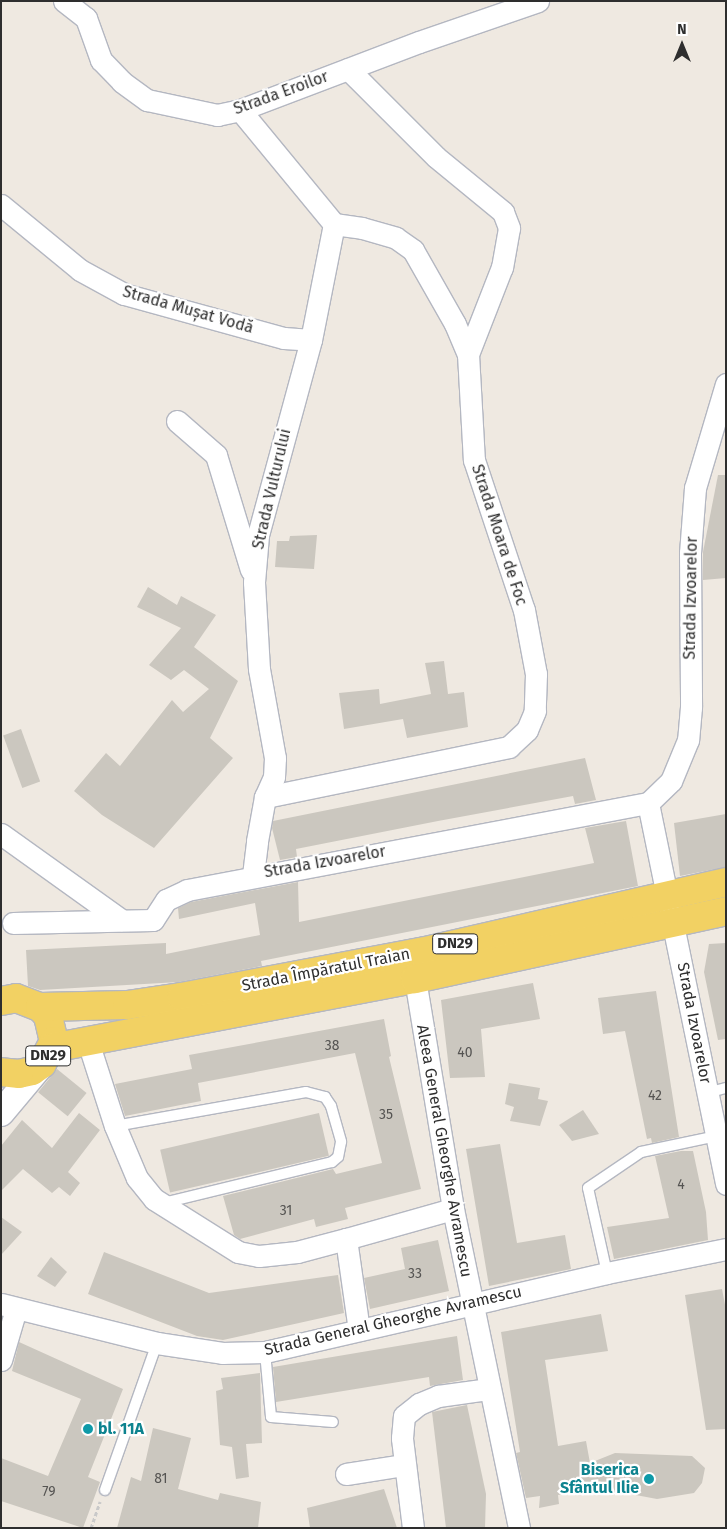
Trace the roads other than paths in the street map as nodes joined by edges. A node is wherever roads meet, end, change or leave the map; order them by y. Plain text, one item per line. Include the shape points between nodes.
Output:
1 (64, 1) edge
2 (538, 1) edge
3 (348, 69) junction
4 (240, 110) junction
5 (1, 206) edge
6 (334, 224) junction
7 (311, 340) junction
8 (468, 354) junction
9 (726, 384) edge
10 (177, 421) dead end
11 (254, 582) junction
12 (265, 797) junction
13 (648, 803) junction
14 (1, 834) edge
15 (253, 875) junction
16 (726, 882) edge
17 (669, 896) junction
18 (726, 911) edge
19 (121, 920) junction
20 (13, 923) dead end
21 (674, 924) junction
22 (414, 979) junction
23 (1, 1001) edge
24 (40, 1007) junction
25 (88, 1042) junction
26 (47, 1056) junction
27 (1, 1072) edge
28 (716, 1091) edge
29 (1, 1113) edge
30 (115, 1126) junction
31 (716, 1136) junction
32 (726, 1184) edge
33 (161, 1204) junction
34 (453, 1209) junction
35 (346, 1239) junction
36 (726, 1249) edge
37 (607, 1273) junction
38 (472, 1304) junction
39 (8, 1307) edge
40 (359, 1330) junction
41 (157, 1342) junction
42 (265, 1352) junction
43 (1, 1360) edge
44 (488, 1389) junction
45 (333, 1422) dead end
46 (404, 1465) junction
47 (346, 1474) dead end
48 (105, 1490) road end
49 (413, 1528) edge
50 (519, 1528) edge

1 - 4 street, Strada Eroilor via 86,18 101,60 122,82 147,100 217,115
2 - 3 street, Strada Eroilor
3 - 4 street, Strada Eroilor
3 - 8 street via 436,157 503,212 509,228 502,267
4 - 6 street
5 - 7 street, Strada Mușat Vodă via 80,270 124,294 284,338
6 - 7 street, Strada Vulturului
6 - 8 street, Strada Moara de Foc via 396,238 412,250 455,324
7 - 11 street, Strada Vulturului via 258,536
8 - 12 street, Strada Moara de Foc via 474,460 524,610 536,674 535,711 527,730 509,747
9 - 13 street, Strada Izvoarelor via 695,488 690,553 691,707 688,740 671,781
10 - 11 street via 216,455
11 - 12 street, Strada Vulturului via 259,669 275,758 274,777
12 - 15 street, Strada Vulturului
13 - 15 street, Strada Izvoarelor
13 - 17 street, Strada Izvoarelor
14 - 19 street
15 - 19 street, Strada Izvoarelor via 187,890 166,900 153,920
16 - 17 main road, Strada Împăratul Traian / DN29
17 - 21 street, Strada Izvoarelor
17 - 24 main road, Strada Împăratul Traian / DN29 via 421,952 182,997 127,1005
18 - 21 main road, Strada Împăratul Traian / DN29
19 - 20 street, Strada Izvoarelor
21 - 22 main road, Strada Împăratul Traian / DN29
21 - 28 street, Strada Izvoarelor
22 - 25 main road, Strada Împăratul Traian / DN29
22 - 34 street, Aleea General Gheorghe Avramescu
23 - 24 main road, DN29 via 16,998
24 - 26 main road, DN29 via 53,1028
25 - 26 main road, Strada Împăratul Traian / DN29
25 - 30 street
26 - 27 main road, DN29 via 26,1073
26 - 29 street
28 - 31 street, Strada Izvoarelor
30 - 33 street via 137,1178
30 - 33 lane via 306,1092 325,1097 331,1106 341,1142 338,1158 332,1162
31 - 32 street, Strada Izvoarelor
31 - 37 lane via 641,1152 588,1188
33 - 35 street via 238,1252 258,1256 297,1252
34 - 35 street
34 - 38 street, Aleea General Gheorghe Avramescu
35 - 40 street
36 - 37 street, Strada General Gheorghe Avramescu
37 - 38 street, Strada General Gheorghe Avramescu
38 - 40 street, Strada General Gheorghe Avramescu
38 - 44 street, Aleea General Gheorghe Avramescu
39 - 41 street, Strada General Gheorghe Avramescu
39 - 43 street
40 - 42 street, Strada General Gheorghe Avramescu
41 - 42 street, Strada General Gheorghe Avramescu via 222,1353
41 - 48 lane
42 - 45 lane via 271,1417
44 - 46 street via 438,1396 419,1404 404,1416
44 - 50 street, Aleea General Gheorghe Avramescu
46 - 47 street
46 - 49 street

